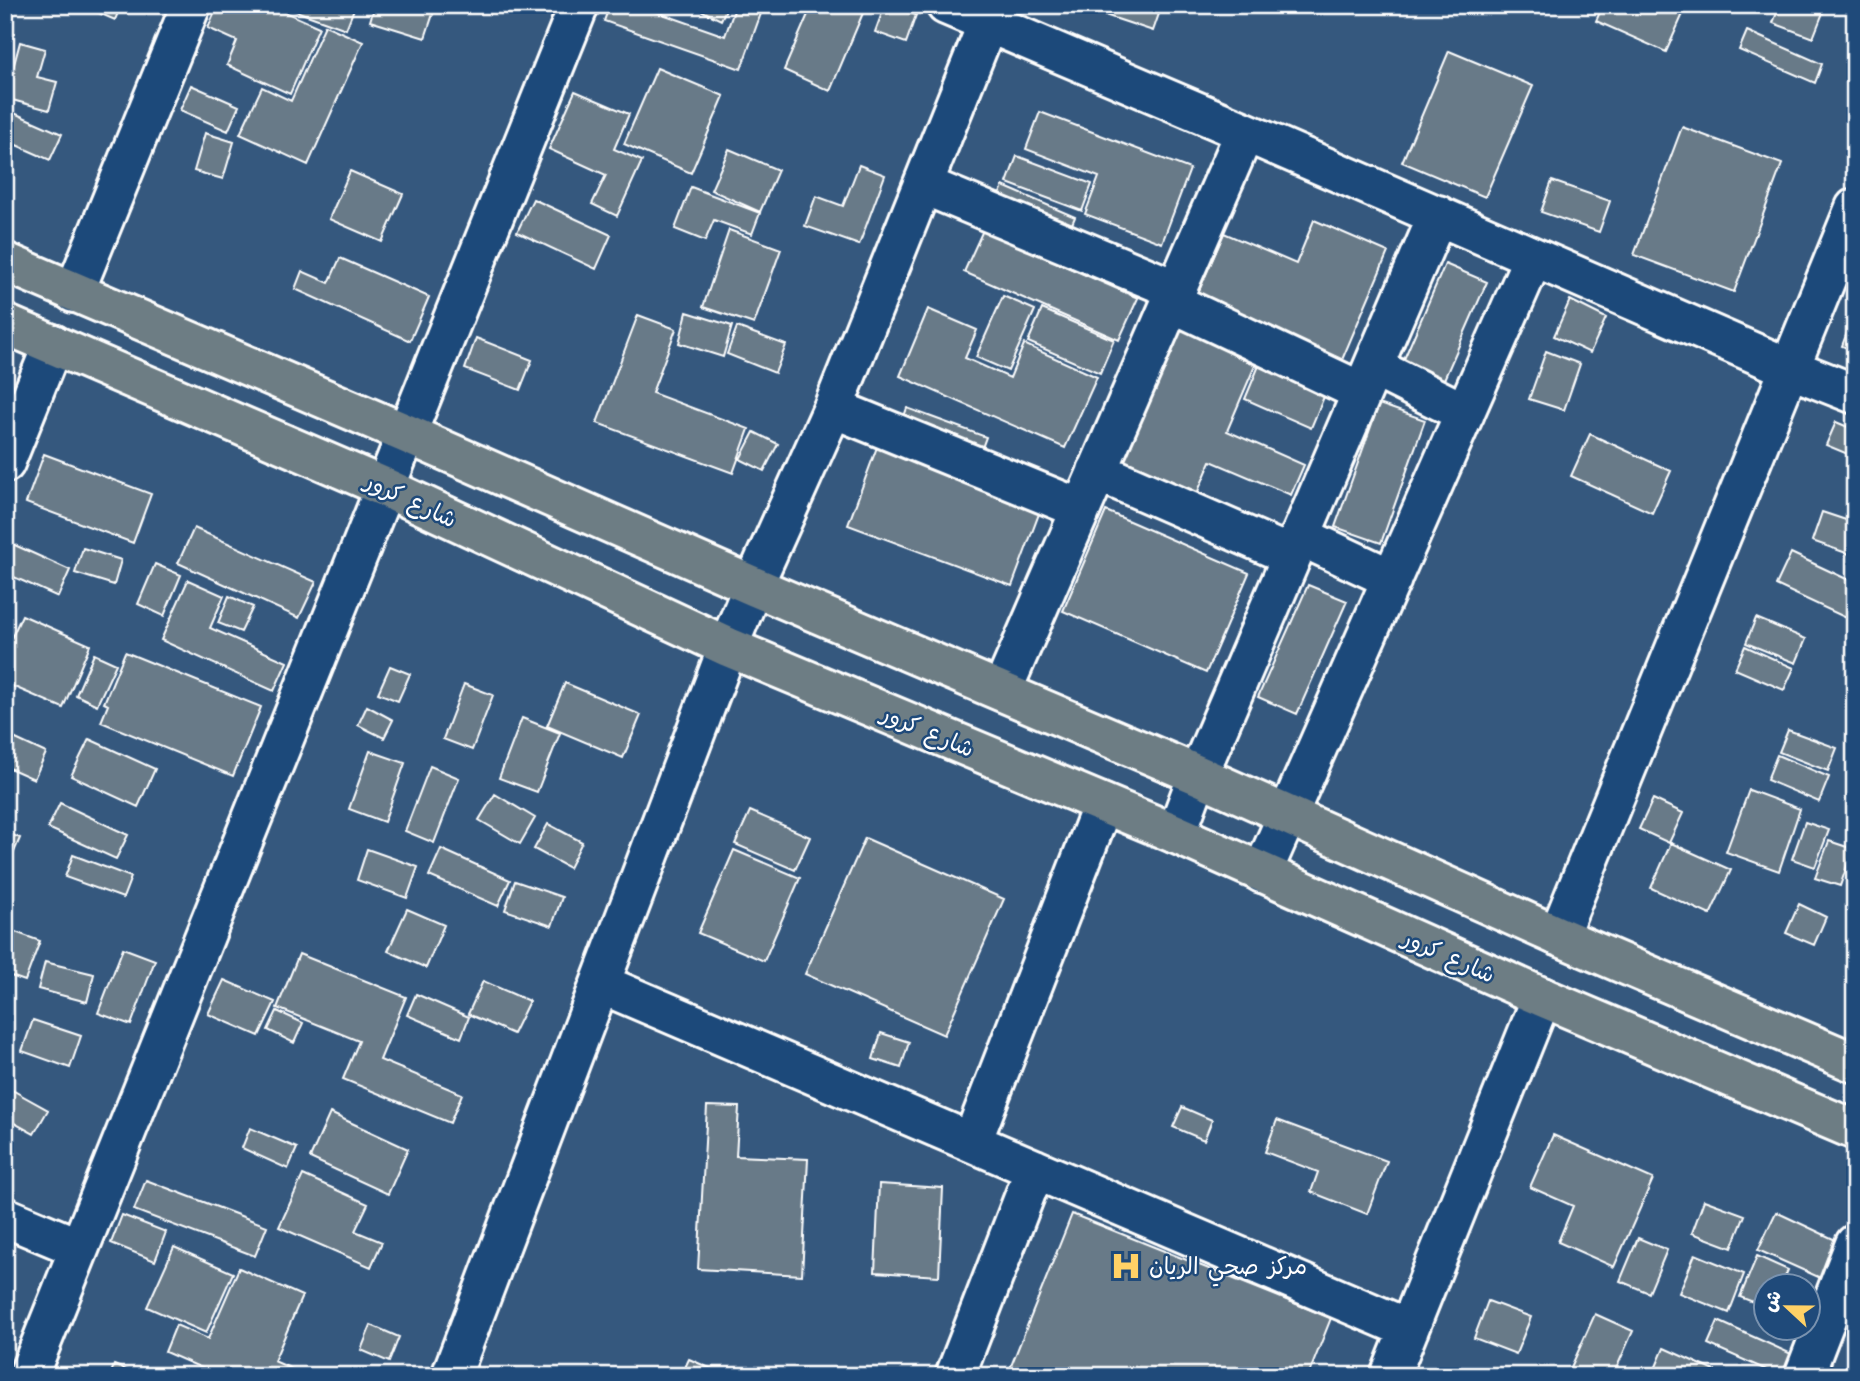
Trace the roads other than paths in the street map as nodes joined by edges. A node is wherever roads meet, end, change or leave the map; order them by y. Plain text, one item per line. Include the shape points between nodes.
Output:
1 (191, 5) edge
2 (579, 5) edge
3 (946, 5) edge
4 (992, 14) edge
5 (1245, 132) junction
6 (924, 185) junction
7 (1855, 208) edge
8 (1437, 215) junction
9 (1533, 258) junction
10 (5, 262) edge
11 (74, 293) junction
12 (1174, 296) junction
13 (5, 324) edge
14 (53, 344) junction
15 (1790, 368) junction
16 (1367, 379) junction
17 (1855, 394) edge
18 (833, 408) junction
19 (1465, 413) junction
20 (407, 434) junction
21 (5, 463) edge
22 (1097, 471) junction
23 (384, 487) junction
24 (1081, 509) junction
25 (1296, 546) junction
26 (1392, 579) junction
27 (753, 586) junction
28 (728, 647) junction
29 (1002, 691) junction
30 (1198, 775) junction
31 (1104, 804) junction
32 (1289, 816) junction
33 (1176, 834) junction
34 (1262, 873) junction
35 (1558, 936) junction
36 (601, 984) junction
37 (1542, 997) junction
38 (1855, 1063) edge
39 (1855, 1130) edge
40 (972, 1142) junction
41 (1035, 1169) junction
42 (5, 1217) edge
43 (1855, 1244) edge
44 (79, 1248) junction
45 (1409, 1329) junction
46 (28, 1376) edge
47 (452, 1376) edge
48 (956, 1376) edge
49 (1390, 1376) edge
50 (1804, 1376) edge

1 - 11 street
2 - 20 street
3 - 4 street
4 - 5 street
4 - 6 street
5 - 8 street
5 - 12 street
6 - 12 street
6 - 18 street
7 - 15 street
8 - 9 street
8 - 16 street
9 - 15 street
9 - 19 street
10 - 11 main road
11 - 20 main road
12 - 16 street
12 - 22 street
13 - 14 main road, شارع كرور
14 - 21 street
14 - 23 main road, شارع كرور
15 - 17 street
15 - 35 street
16 - 19 street
16 - 25 street
18 - 24 street
18 - 27 street
19 - 26 street
20 - 23 street
20 - 27 main road
22 - 24 street
22 - 25 street
23 - 28 main road, شارع كرور
23 - 44 street
24 - 29 street
25 - 26 street
25 - 30 street
26 - 32 street
27 - 28 street
27 - 29 main road
28 - 31 main road, شارع كرور
28 - 36 street
29 - 30 main road
30 - 32 main road
30 - 33 street
31 - 33 main road, شارع كرور
31 - 40 street
32 - 34 street
32 - 35 main road
33 - 34 main road, شارع كرور
34 - 37 main road, شارع كرور
35 - 38 main road
36 - 40 street
36 - 47 street
37 - 39 main road, شارع كرور
37 - 45 street
40 - 41 street
41 - 45 street
41 - 48 street
42 - 44 street
43 - 50 street
44 - 46 street
45 - 49 street

